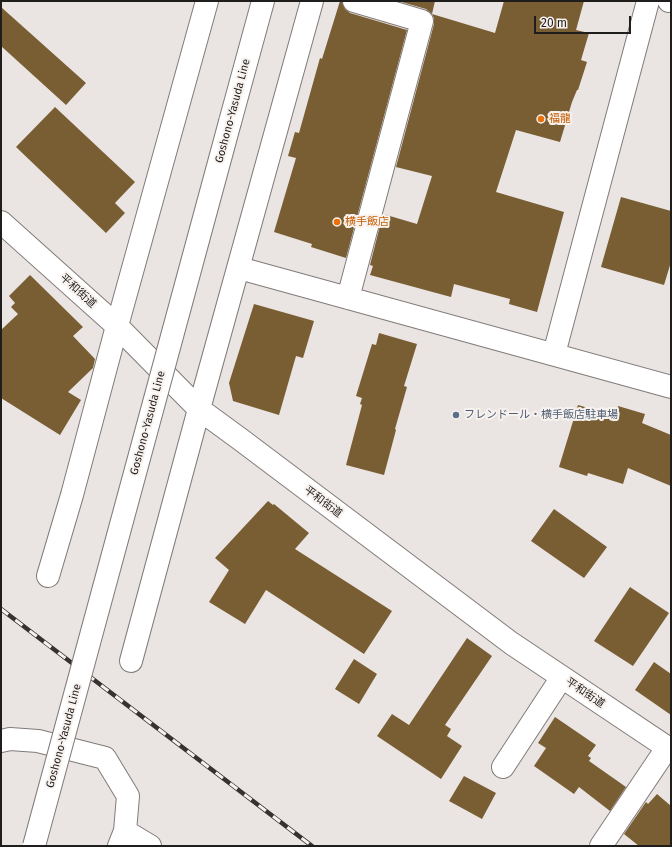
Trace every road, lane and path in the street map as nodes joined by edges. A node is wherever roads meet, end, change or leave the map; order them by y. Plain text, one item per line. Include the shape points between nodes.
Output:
1 (207, 1) edge
2 (263, 1) edge
3 (312, 1) edge
4 (354, 1) edge
5 (648, 1) edge
6 (1, 222) edge
7 (239, 268) junction
8 (348, 298) junction
9 (117, 326) junction
10 (554, 354) junction
11 (671, 387) edge
12 (199, 409) junction
13 (48, 576) dead end
14 (131, 661) dead end
15 (562, 677) junction
16 (1, 742) edge
17 (669, 749) edge
18 (503, 767) dead end
19 (122, 838) edge
20 (34, 846) edge
21 (150, 846) edge
22 (601, 846) edge

1 - 9 street
2 - 20 street, Goshono-Yasuda Line, bridge
3 - 7 street
4 - 8 street via 422,21
5 - 10 street
6 - 9 street, 平和街道
7 - 8 street
7 - 12 street
8 - 10 street
9 - 12 street, 平和街道
9 - 13 street
10 - 11 street
12 - 14 street
12 - 15 street, 平和街道 via 511,643
15 - 17 street, 平和街道
15 - 18 street
16 - 19 street via 10,739 38,741 104,758 128,796
17 - 22 street
19 - 21 street

